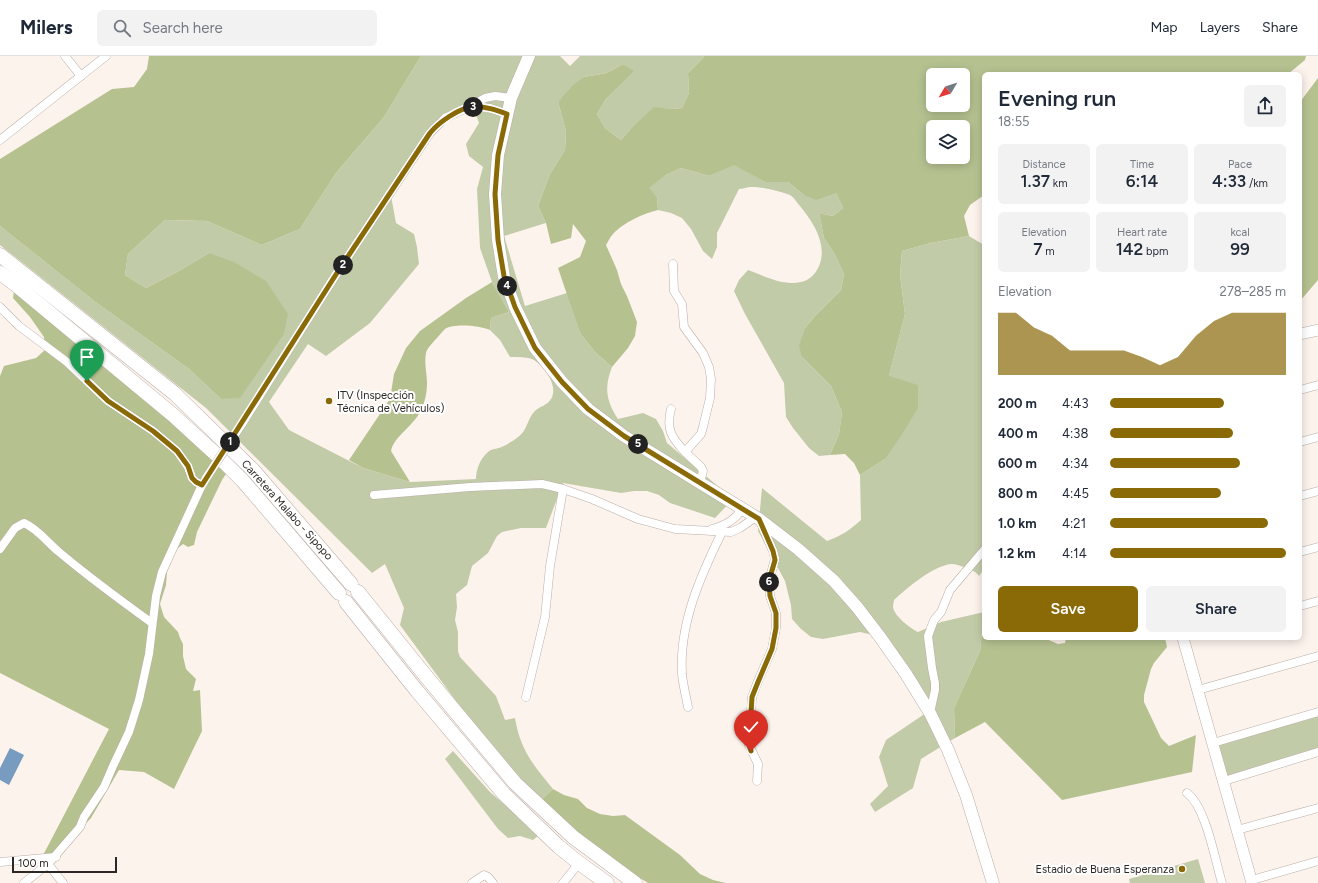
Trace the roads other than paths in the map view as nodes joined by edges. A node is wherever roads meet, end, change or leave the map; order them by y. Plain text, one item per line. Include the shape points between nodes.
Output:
1 (66, 56) edge
2 (106, 56) edge
3 (529, 56) edge
4 (81, 76) junction
5 (511, 98) junction
6 (472, 106) junction
7 (507, 114) junction
8 (0, 140) edge
9 (0, 255) edge
10 (673, 264) dead end
11 (0, 273) edge
12 (0, 307) edge
13 (1318, 330) edge
14 (1302, 334) edge
15 (1318, 385) edge
16 (1302, 389) edge
17 (671, 409) dead end
18 (1318, 437) edge
19 (1302, 441) edge
20 (685, 452) junction
21 (700, 483) junction
22 (202, 485) junction
23 (563, 489) junction
24 (1318, 491) edge
25 (374, 495) dead end
26 (1302, 495) edge
27 (743, 508) junction
28 (757, 518) junction
29 (708, 530) junction
30 (722, 532) junction
31 (1318, 547) edge
32 (0, 549) edge
33 (1302, 551) edge
34 (982, 552) edge
35 (1318, 601) edge
36 (1302, 605) edge
37 (152, 623) junction
38 (1185, 640) edge
39 (1318, 656) edge
40 (1198, 690) junction
41 (526, 697) dead end
42 (688, 707) dead end
43 (1318, 712) edge
44 (930, 713) junction
45 (1213, 743) junction
46 (1318, 752) edge
47 (757, 781) dead end
48 (1224, 781) junction
49 (1187, 793) dead end
50 (1318, 808) edge
51 (1238, 830) junction
52 (56, 857) junction
53 (1318, 861) edge
54 (0, 862) edge
55 (578, 863) junction
56 (48, 864) junction
57 (1252, 882) edge
58 (24, 883) edge
59 (63, 883) edge
60 (472, 883) edge
61 (493, 883) edge
62 (563, 883) edge
63 (607, 883) edge
64 (635, 883) edge
65 (993, 883) edge
66 (1222, 883) edge

1 - 4 street
2 - 4 street
3 - 5 main road
4 - 8 street
5 - 6 street via 495,96
5 - 7 main road
6 - 7 street via 490,108
6 - 22 street, bridge via 445,118 430,133
7 - 21 main road via 498,155 495,194 498,240 504,276 515,307 535,348 588,409 624,436
9 - 64 highway, Carretera Malabo - Sipopo via 174,393 253,470 355,588 515,782 573,837
10 - 20 street via 674,291 682,304 684,327 704,353 711,379 710,398 703,427
11 - 55 highway, Carretera Malabo - Sipopo via 173,415 220,458 343,598 504,794
12 - 22 street via 19,326 67,362 108,401 153,431 177,451 188,466 192,478
13 - 14 street
15 - 16 street
17 - 20 street via 668,418 669,428
18 - 19 street
20 - 21 street via 703,471
21 - 27 main road
22 - 37 street via 162,572
23 - 25 street via 542,484
23 - 29 street via 661,526
23 - 41 street via 544,617
24 - 26 street
27 - 28 main road
27 - 29 street via 727,525
28 - 30 street via 736,530
28 - 44 main road via 798,549 838,586 880,636
28 - 47 street via 775,560 769,581 770,596 776,613 776,628 772,649 752,697 749,745 758,764
29 - 30 street
30 - 42 street via 686,621 682,675
31 - 33 street
32 - 37 street via 15,528 24,523 30,525 56,550 108,592
34 - 44 street via 950,590 928,636 935,683
35 - 36 street
37 - 52 street via 145,677 129,732 104,787 80,827
38 - 40 street
39 - 40 street
40 - 45 street
43 - 45 street
44 - 65 main road via 966,795
45 - 48 street
46 - 48 street
48 - 51 street
49 - 66 street via 1203,817
50 - 51 street
51 - 57 street
52 - 54 street
52 - 56 street
53 - 57 street
55 - 62 street
55 - 63 highway, Carretera Malabo - Sipopo
56 - 58 street
56 - 59 street
60 - 61 street via 484,875

